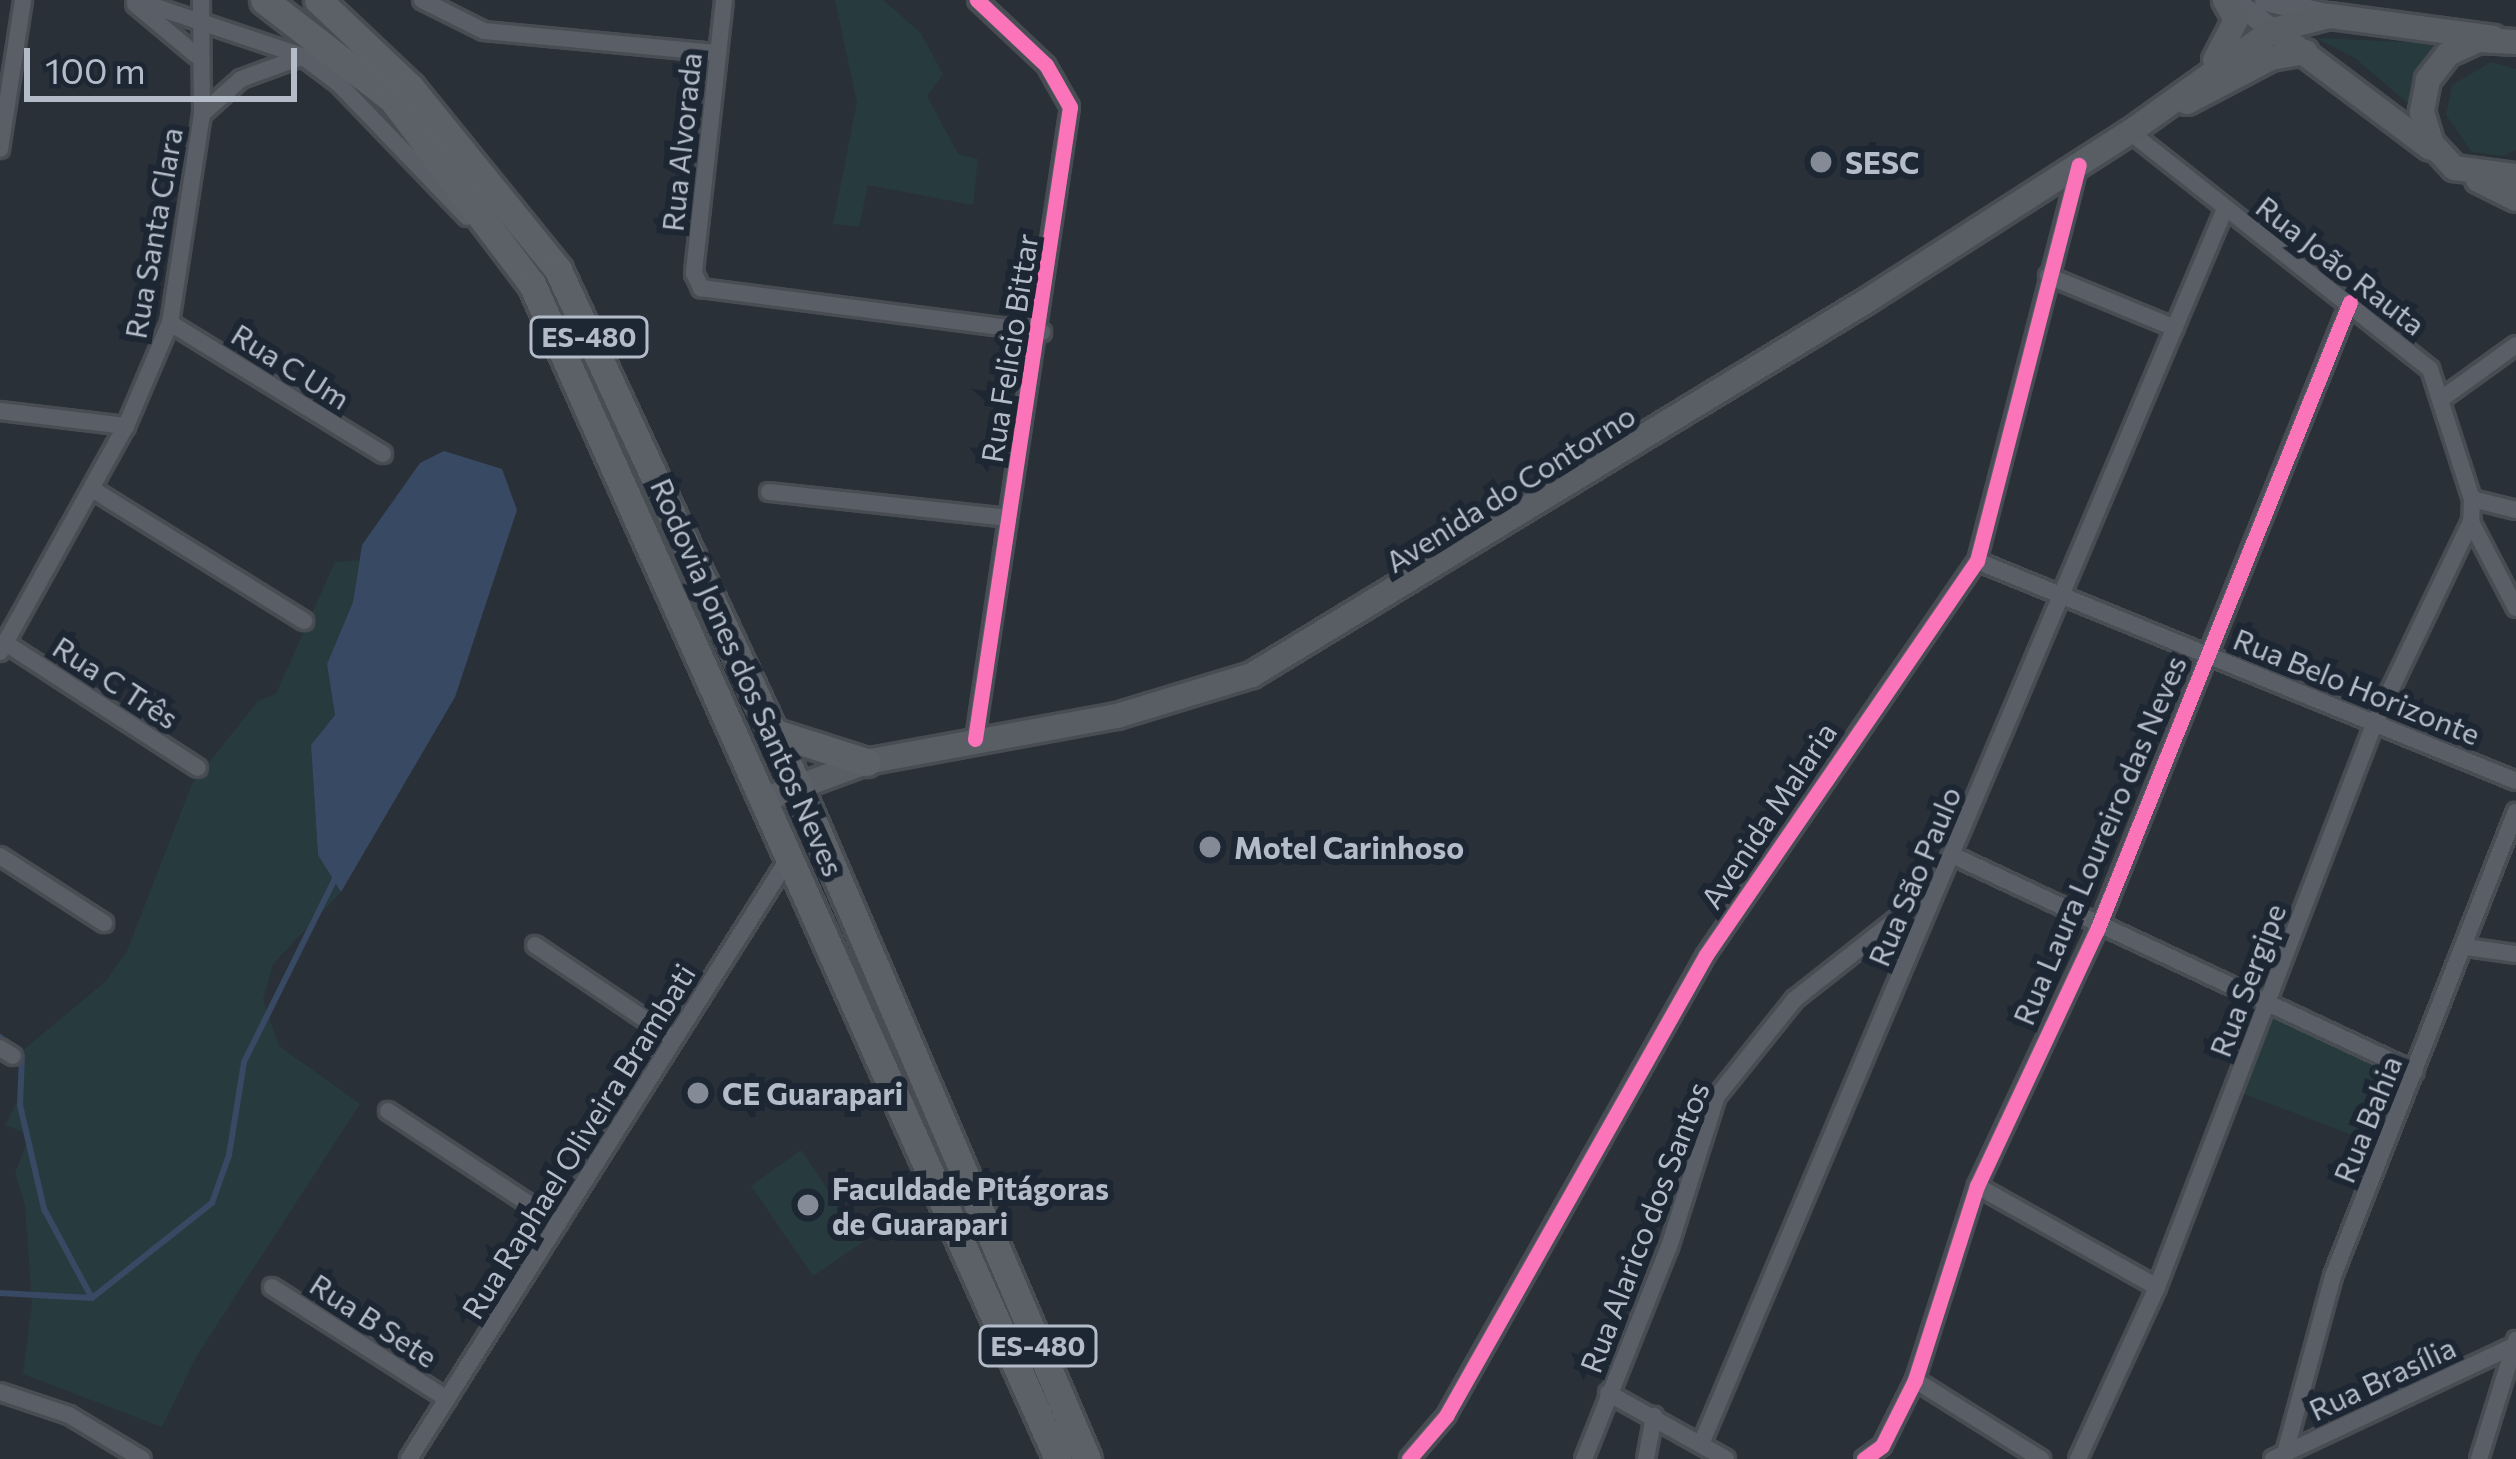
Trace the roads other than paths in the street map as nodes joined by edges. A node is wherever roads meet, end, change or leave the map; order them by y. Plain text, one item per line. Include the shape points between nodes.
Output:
1 (22, 0) edge
2 (132, 0) edge
3 (201, 0) edge
4 (264, 0) edge
5 (318, 0) edge
6 (422, 0) edge
7 (724, 0) edge
8 (977, 0) edge
9 (2229, 0) edge
10 (2266, 0) edge
11 (2330, 16) junction
12 (201, 23) junction
13 (2272, 30) junction
14 (2505, 40) edge
15 (2305, 52) junction
16 (718, 53) junction
17 (196, 55) junction
18 (302, 56) junction
19 (2200, 77) junction
20 (202, 114) junction
21 (2130, 132) junction
22 (0, 149) edge
23 (2448, 162) junction
24 (2080, 165) junction
25 (2516, 176) edge
26 (2516, 200) edge
27 (2225, 209) junction
28 (2048, 276) junction
29 (532, 284) junction
30 (2350, 302) junction
31 (170, 323) junction
32 (2175, 328) junction
33 (1042, 332) junction
34 (2516, 345) edge
35 (2444, 397) junction
36 (0, 411) edge
37 (126, 426) junction
38 (383, 454) dead end
39 (92, 489) junction
40 (769, 492) dead end
41 (2472, 499) junction
42 (2516, 510) edge
43 (1008, 518) junction
44 (2470, 522) junction
45 (1977, 561) junction
46 (2061, 597) junction
47 (2516, 608) edge
48 (304, 621) dead end
49 (2, 647) edge
50 (2206, 653) junction
51 (2375, 722) junction
52 (772, 732) junction
53 (975, 739) junction
54 (866, 762) junction
55 (198, 768) dead end
56 (2516, 781) edge
57 (801, 794) junction
58 (774, 811) junction
59 (2516, 812) edge
60 (793, 852) junction
61 (0, 856) edge
62 (1952, 856) junction
63 (1939, 886) junction
64 (104, 923) dead end
65 (2098, 930) junction
66 (535, 944) dead end
67 (2466, 947) junction
68 (2516, 954) edge
69 (2265, 1006) junction
70 (674, 1039) junction
71 (2415, 1072) junction
72 (388, 1111) dead end
73 (1977, 1186) junction
74 (558, 1223) junction
75 (272, 1286) dead end
76 (2157, 1287) junction
77 (1022, 1342) junction
78 (2515, 1343) edge
79 (1915, 1380) junction
80 (0, 1392) edge
81 (1608, 1393) junction
82 (447, 1399) junction
83 (1654, 1416) junction
84 (1701, 1444) junction
85 (2279, 1456) edge
86 (142, 1459) edge
87 (409, 1459) edge
88 (1058, 1459) edge
89 (1087, 1459) edge
90 (1409, 1459) edge
91 (1584, 1459) edge
92 (1646, 1459) edge
93 (1726, 1459) edge
94 (1864, 1459) edge
95 (2041, 1459) edge
96 (2078, 1459) edge
97 (2479, 1459) edge

1 - 22 street
2 - 12 street
2 - 17 street
3 - 12 street, Rua Santa Clara
4 - 29 main road, Rodovia Jones dos Santos Neves / ES-480 via 392,99
5 - 52 main road, Rodovia Jones dos Santos Neves / ES-480 via 410,86 558,270
6 - 16 street via 484,31
7 - 16 street, Rua Alvorada
8 - 33 street, Rua Felicio Bittar via 1046,65 1070,107
9 - 13 street
9 - 19 main road via 2233,38
10 - 11 street
11 - 13 main road, Avenida do Contorno
11 - 14 main road
12 - 17 street, Rua Santa Clara
12 - 18 street
13 - 15 main road
13 - 19 main road, Avenida do Contorno
14 - 23 main road via 2455,49 2428,80 2423,121
15 - 21 main road, Avenida do Contorno via 2271,58
15 - 23 main road
16 - 33 street, Rua Alvorada via 694,273 701,288
17 - 20 street, Rua Santa Clara
18 - 20 street via 241,80
18 - 29 street via 338,83
19 - 21 main road, Avenida do Contorno
20 - 31 street, Rua Santa Clara
21 - 24 main road, Avenida do Contorno
21 - 27 street, Rua João Rauta
23 - 25 main road
23 - 26 main road
24 - 28 street, Avenida Malaria
24 - 53 main road, Avenida do Contorno via 1497,532 1252,676 1117,716
27 - 30 street, Rua João Rauta
27 - 32 street, Rua São Paulo
28 - 32 street
28 - 45 street, Avenida Malaria
29 - 58 main road, Rodovia Jones dos Santos Neves / ES-480
30 - 35 street, Rua João Rauta via 2431,369
30 - 50 street, Rua Laura Loureiro das Neves
31 - 37 street, Rua Santa Clara
31 - 38 street, Rua C Um
32 - 46 street, Rua São Paulo
33 - 43 street, Rua Felicio Bittar
34 - 35 street
35 - 41 street, Rua João Rauta
36 - 37 street
37 - 39 street, Rua Santa Clara
39 - 48 street
39 - 49 street, Rua Santa Clara
40 - 43 street
41 - 42 street
41 - 44 street, Rua João Rauta
43 - 53 street, Rua Felicio Bittar
44 - 47 street
44 - 51 street, Rua Sergipe
45 - 46 street, Rua Belo Horizonte
45 - 90 street, Avenida Malaria via 1706,955 1446,1416
46 - 50 street, Rua Belo Horizonte
46 - 62 street, Rua São Paulo
49 - 55 street, Rua C Três
50 - 51 street, Rua Belo Horizonte
50 - 65 street, Rua Laura Loureiro das Neves
51 - 56 street, Rua Belo Horizonte
51 - 69 street, Rua Sergipe
52 - 54 main road
52 - 57 main road, Rodovia Jones dos Santos Neves / ES-480
53 - 54 main road, Avenida do Contorno
54 - 57 main road, Avenida do Contorno
57 - 58 main road, Avenida do Contorno
57 - 77 main road, Rodovia Jones dos Santos Neves / ES-480
58 - 60 main road, Rodovia Jones dos Santos Neves / ES-480
59 - 67 street, Rua Bahia
60 - 70 street, Rua Raphael Oliveira Brambati
60 - 77 main road, Rodovia Jones dos Santos Neves / ES-480
61 - 64 street
62 - 63 street, Rua São Paulo
62 - 65 street
63 - 81 street, Rua Alarico dos Santos via 1795,1000 1717,1096 1669,1247
63 - 84 street, Rua São Paulo
65 - 69 street
65 - 73 street, Rua Laura Loureiro das Neves
66 - 70 street
67 - 68 street
67 - 71 street, Rua Bahia
69 - 71 street
69 - 76 street, Rua Sergipe
70 - 74 street, Rua Raphael Oliveira Brambati
71 - 85 street, Rua Bahia via 2332,1276
72 - 74 street
73 - 76 street
73 - 79 street, Rua Laura Loureiro das Neves
74 - 82 street, Rua Raphael Oliveira Brambati
75 - 82 street, Rua B Sete
76 - 96 street, Rua Sergipe
77 - 88 main road, Rodovia Jones dos Santos Neves / ES-480
77 - 89 main road, Rodovia Jones dos Santos Neves / ES-480
78 - 85 street, Rua Brasília
78 - 97 street
79 - 94 street, Rua Laura Loureiro das Neves via 1882,1446
79 - 95 street
80 - 86 street via 69,1415
81 - 83 street
81 - 91 street, Rua Alarico dos Santos
82 - 87 street, Rua Raphael Oliveira Brambati
83 - 84 street
83 - 92 street
84 - 93 street

